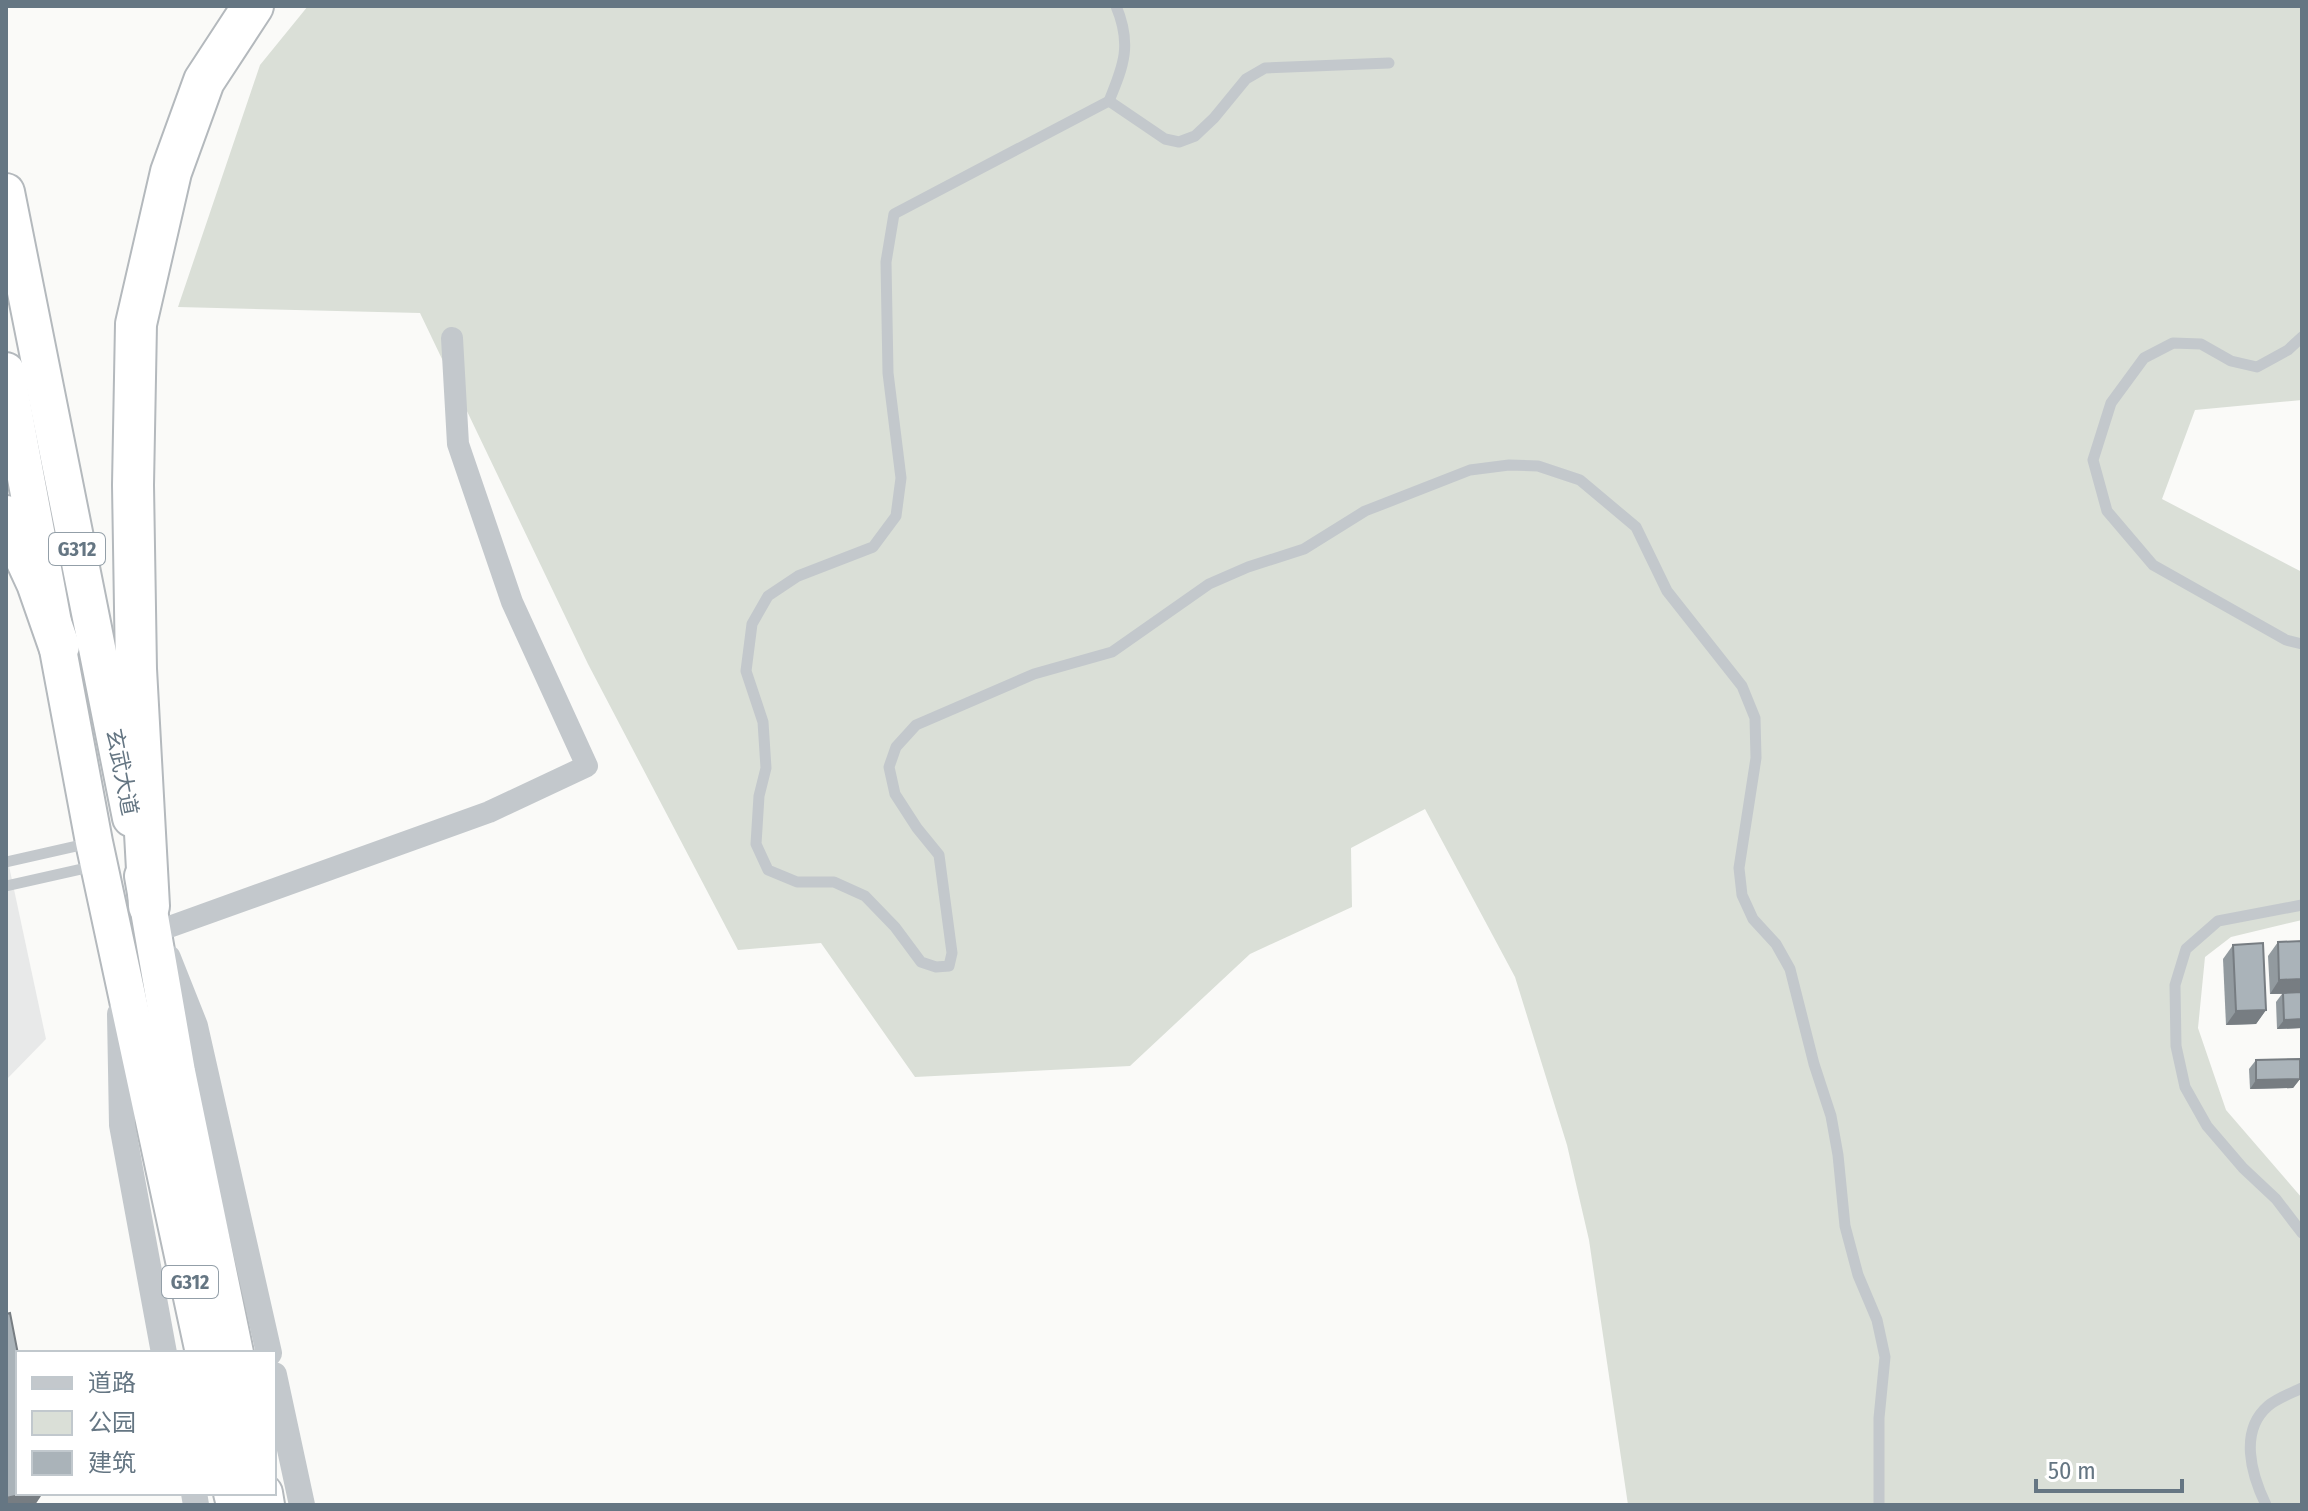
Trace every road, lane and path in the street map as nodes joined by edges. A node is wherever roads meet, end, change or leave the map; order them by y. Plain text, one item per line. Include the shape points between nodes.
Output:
1 (253, 6) edge
2 (1116, 6) edge
3 (1389, 63) dead end
4 (1109, 101) junction
5 (6, 192) edge
6 (2302, 337) edge
7 (452, 338) dead end
8 (6, 371) edge
9 (6, 516) edge
10 (2302, 644) edge
11 (59, 646) junction
12 (96, 853) junction
13 (6, 862) edge
14 (6, 886) edge
15 (2302, 905) edge
16 (153, 918) junction
17 (118, 947) junction
18 (2302, 1233) edge
19 (164, 1351) edge
20 (204, 1351) edge
21 (235, 1351) edge
22 (269, 1351) edge
23 (276, 1384) edge
24 (2302, 1388) edge
25 (302, 1505) edge
26 (1879, 1505) edge
27 (2266, 1505) edge

1 - 16 highway via 204,81 171,172 136,324 136,669
2 - 4 lane via 1124,24 1124,63
3 - 4 lane via 1265,68 1246,79 1195,136 1179,142 1165,139
4 - 26 lane via 894,214 886,262 888,373 901,478 896,516 873,547 798,576 768,596 752,624 746,671 763,722 766,768 756,844 768,870 797,882 834,882 865,896 921,962 949,966 952,953 939,855 895,794 889,767 896,747 916,725 1034,674 1112,652 1209,584 1304,549 1365,511 1470,470 1538,466 1580,480 1636,527 1667,591 1742,686 1755,718 1756,758 1739,868 1742,895 1790,969 1831,1116 1845,1226 1877,1320 1885,1357
5 - 16 highway, 玄武大道 / G312
6 - 10 lane via 2257,367 2231,361 2201,344 2173,343 2144,358 2111,403 2093,460 2107,511 2153,565
7 - 16 street via 458,444 512,602 587,766 489,812
8 - 11 highway, 玄武大道 / G312
9 - 11 highway
11 - 12 highway, 玄武大道 / G312
12 - 13 lane
12 - 14 lane
12 - 17 highway, 玄武大道 / G312
15 - 18 lane via 2218,921 2186,949 2175,985 2176,1046 2185,1087 2207,1126
16 - 21 highway, 玄武大道 / G312 via 177,1072
16 - 22 street via 195,1026
17 - 19 street via 122,1125
17 - 20 highway, 玄武大道 / G312
23 - 25 street
24 - 27 lane via 2269,1404 2251,1427 2251,1459

